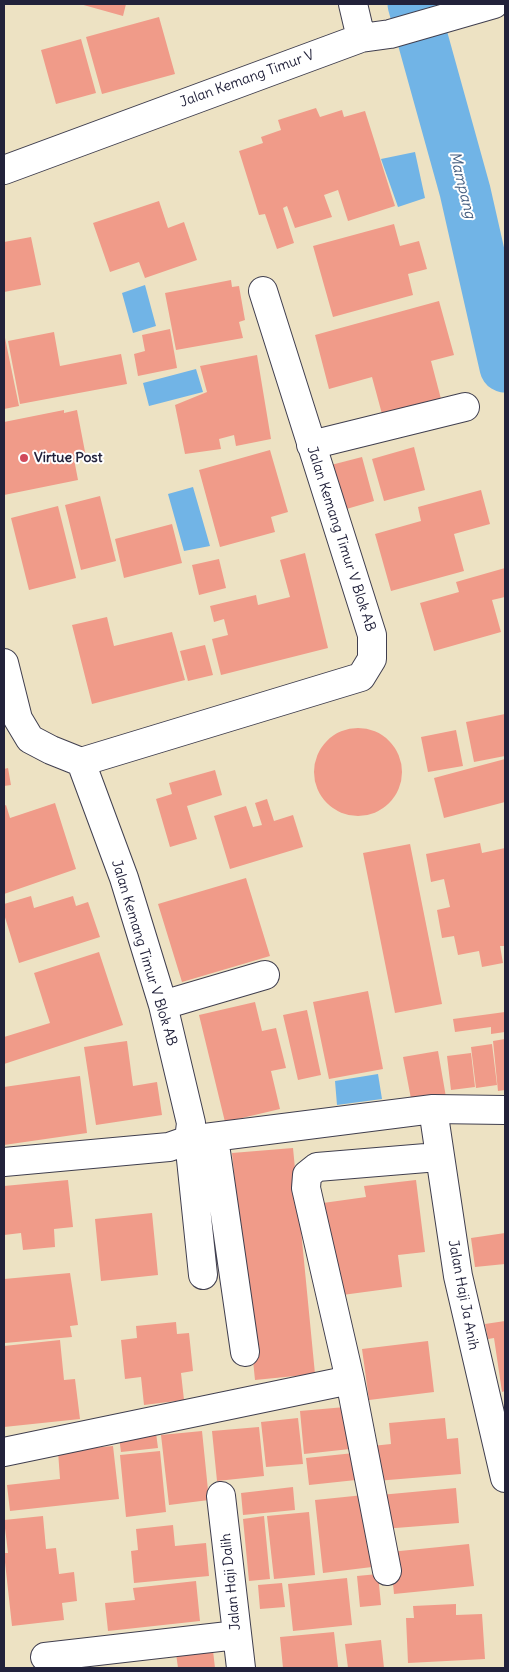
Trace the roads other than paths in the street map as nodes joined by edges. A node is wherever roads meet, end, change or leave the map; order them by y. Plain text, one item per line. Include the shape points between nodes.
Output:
1 (354, 4) edge
2 (494, 4) edge
3 (450, 13) edge
4 (361, 38) junction
5 (4, 170) edge
6 (263, 291) dead end
7 (465, 407) dead end
8 (311, 445) junction
9 (4, 663) edge
10 (81, 762) junction
11 (266, 975) dead end
12 (163, 1005) junction
13 (432, 1109) junction
14 (505, 1110) edge
15 (201, 1139) junction
16 (426, 1158) dead end
17 (4, 1162) edge
18 (203, 1275) dead end
19 (245, 1352) dead end
20 (350, 1380) junction
21 (4, 1452) edge
22 (505, 1478) edge
23 (221, 1496) dead end
24 (387, 1571) dead end
25 (237, 1635) junction
26 (45, 1657) dead end
27 (241, 1668) edge

1 - 4 street
2 - 3 street, Jalan Kemang Timur V
3 - 4 street, Jalan Kemang Timur V via 390,34
4 - 5 street, Jalan Kemang Timur V
6 - 8 street, Jalan Kemang Timur V Blok AB
7 - 8 street
8 - 10 street, Jalan Kemang Timur V Blok AB via 372,635 372,660 361,677
9 - 10 street via 18,719 30,739
10 - 12 street, Jalan Kemang Timur V Blok AB via 124,878
11 - 12 street
12 - 15 street, Jalan Kemang Timur V Blok AB via 191,1123
13 - 14 street
13 - 15 street
13 - 22 street, Jalan Haji Ja Anih via 458,1276
15 - 17 street via 169,1147
15 - 18 street
15 - 19 street
16 - 20 street via 317,1167 307,1175 306,1188
20 - 21 street
20 - 24 street
23 - 25 street, Jalan Haji Dalih
25 - 26 street
25 - 27 street, Jalan Haji Dalih

